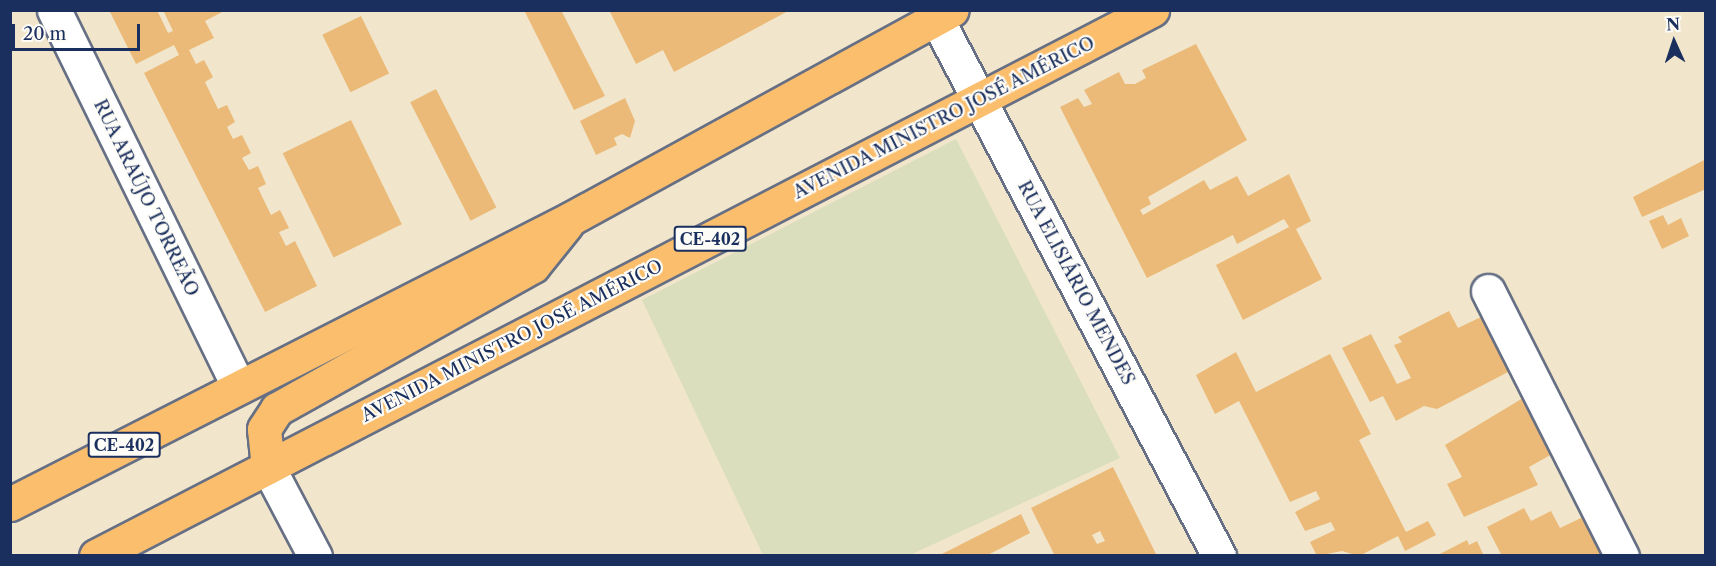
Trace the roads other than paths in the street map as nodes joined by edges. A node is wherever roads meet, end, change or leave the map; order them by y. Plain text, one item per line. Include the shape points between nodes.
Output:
1 (54, 10) edge
2 (1152, 10) edge
3 (940, 13) edge
4 (979, 99) junction
5 (570, 219) junction
6 (1488, 291) dead end
7 (238, 386) junction
8 (268, 467) junction
9 (10, 504) edge
10 (96, 555) edge
11 (315, 555) edge
12 (1219, 555) edge
13 (1622, 555) edge

1 - 7 street, RUA ARAÚJO TORREÃO
2 - 4 main road, AVENIDA MINISTRO JOSÉ AMÉRICO / CE-402
3 - 4 street, RUA ELISIÁRIO MENDES
3 - 5 main road, CE-402
4 - 8 main road, AVENIDA MINISTRO JOSÉ AMÉRICO / CE-402
4 - 12 street, RUA ELISIÁRIO MENDES
5 - 7 main road, CE-402
5 - 8 main road via 533,266 278,409 264,429
6 - 13 street
7 - 9 main road, CE-402
8 - 10 main road, AVENIDA MINISTRO JOSÉ AMÉRICO / CE-402
8 - 11 street

